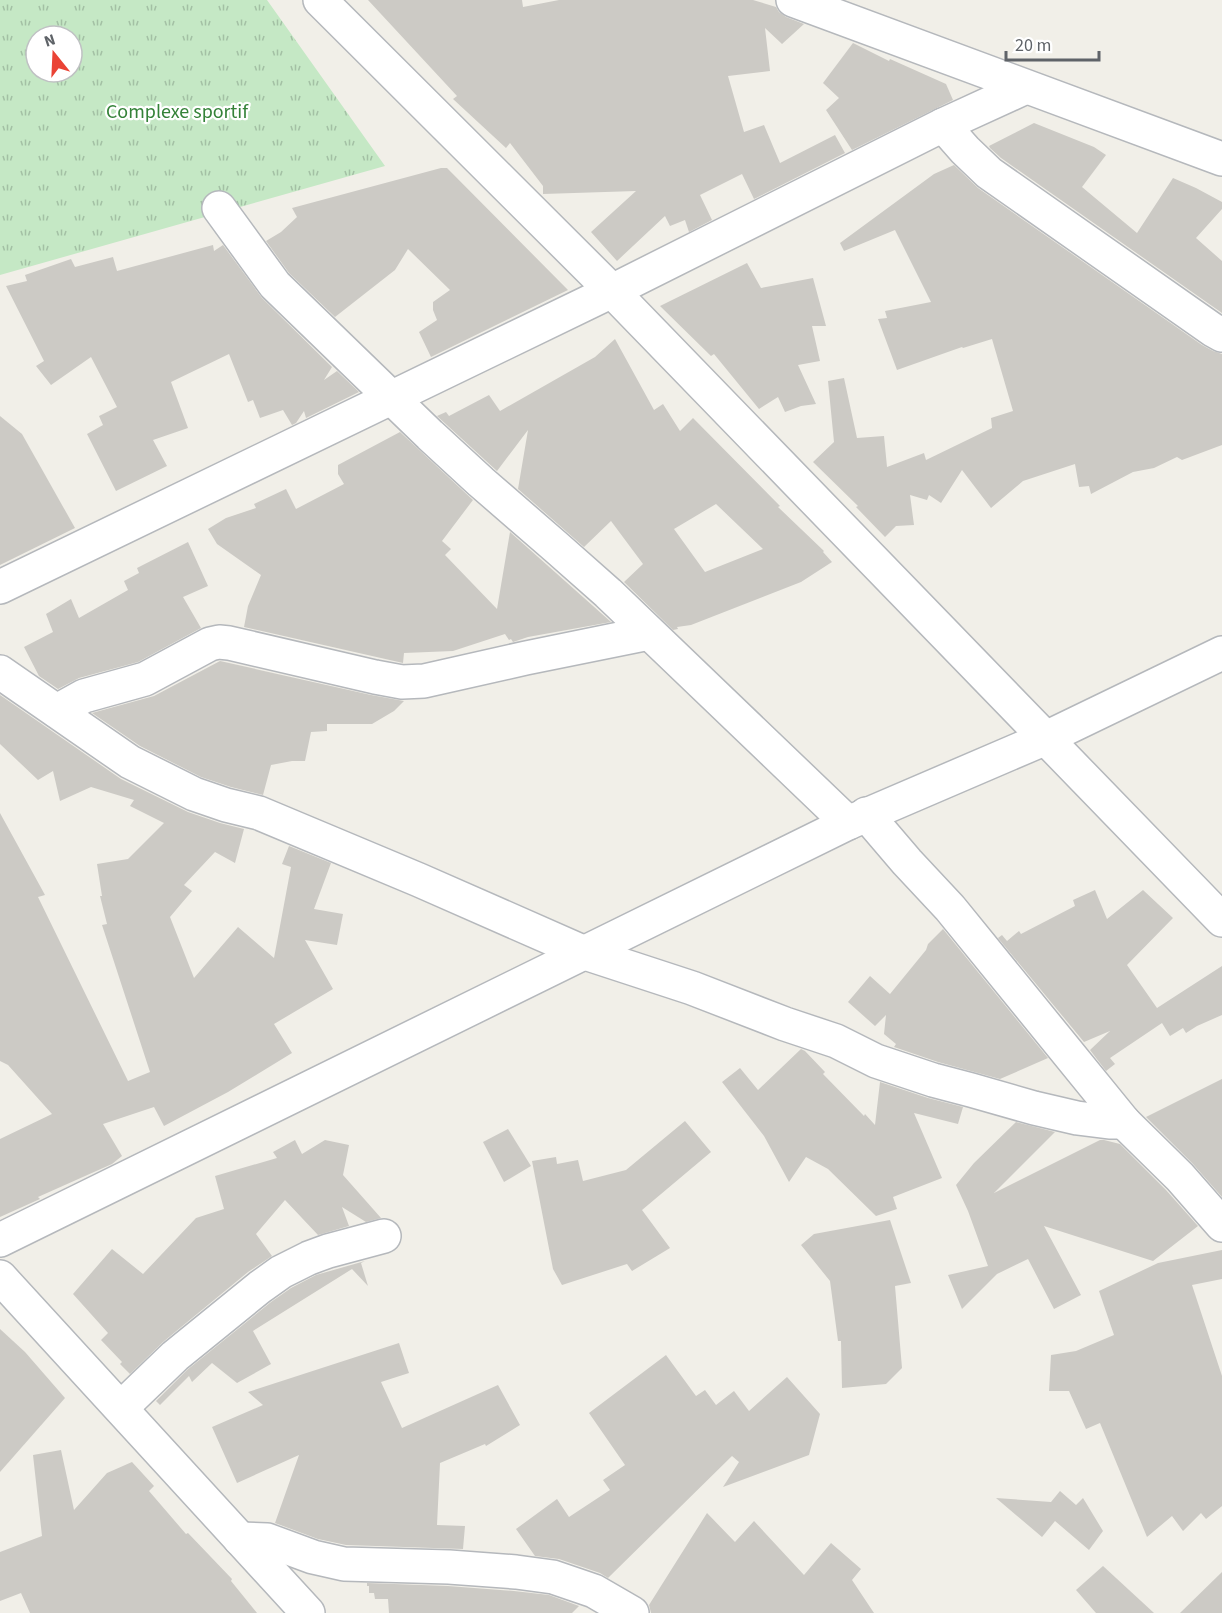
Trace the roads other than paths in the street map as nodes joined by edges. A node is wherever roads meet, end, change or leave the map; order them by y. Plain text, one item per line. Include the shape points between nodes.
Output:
1 (320, 0) edge
2 (793, 0) edge
3 (1026, 87) junction
4 (943, 125) junction
5 (1222, 159) edge
6 (219, 208) dead end
7 (612, 291) junction
8 (1222, 335) edge
9 (392, 397) junction
10 (0, 587) edge
11 (649, 633) junction
12 (1222, 653) edge
13 (0, 672) edge
14 (57, 711) junction
15 (1046, 738) junction
16 (857, 818) junction
17 (1222, 920) edge
18 (585, 952) junction
19 (1124, 1122) junction
20 (1222, 1224) edge
21 (384, 1236) dead end
22 (0, 1240) edge
23 (0, 1277) edge
24 (121, 1408) junction
25 (240, 1539) junction
26 (308, 1613) edge
27 (632, 1613) edge

1 - 7 street
2 - 3 street
3 - 4 street
3 - 5 street
4 - 7 street
4 - 8 street via 989,173
6 - 9 street via 275,285
7 - 9 street
7 - 15 street
9 - 10 street
9 - 11 street
11 - 14 street via 424,681 402,682 219,642 145,679 84,696
11 - 16 street
12 - 15 street
13 - 14 street
14 - 18 street via 130,762 194,794 260,813
15 - 16 street
15 - 17 street
16 - 18 street
16 - 19 street via 950,908
18 - 19 street via 713,995 933,1080 1044,1111
18 - 22 street
19 - 20 street
21 - 24 street via 318,1255 281,1272 175,1356
23 - 24 street
24 - 25 street
25 - 26 street
25 - 27 street via 267,1540 344,1564 449,1567 553,1577 594,1591

